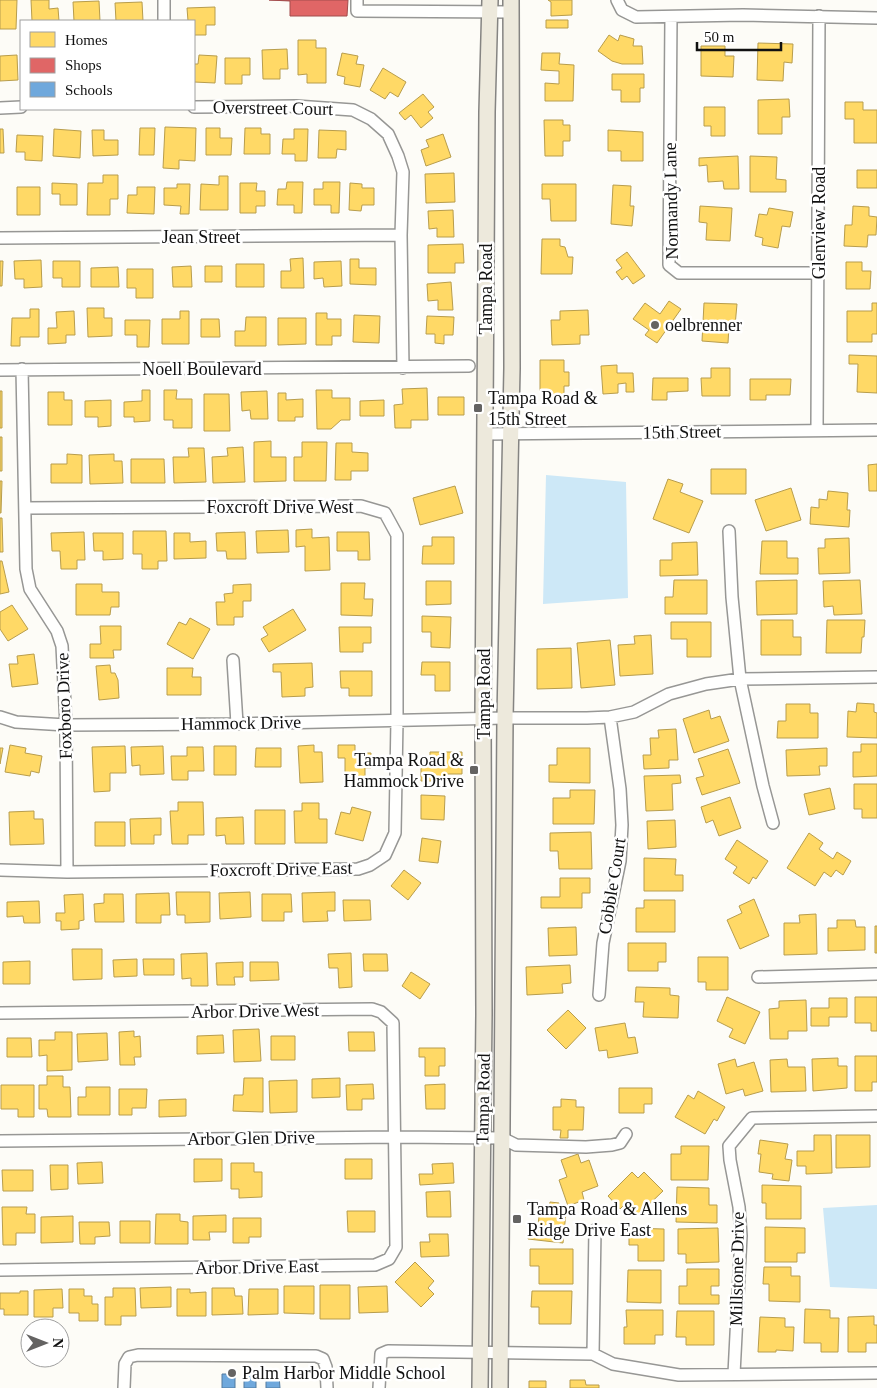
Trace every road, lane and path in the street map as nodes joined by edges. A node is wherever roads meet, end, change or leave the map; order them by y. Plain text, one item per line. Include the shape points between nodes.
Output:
1 (164, 0) edge
2 (357, 0) edge
3 (620, 5) edge
4 (455, 6) edge
5 (490, 6) edge
6 (511, 6) edge
7 (819, 16) junction
8 (671, 17) junction
9 (877, 18) edge
10 (164, 20) edge
11 (20, 107) edge
12 (195, 107) edge
13 (0, 108) edge
14 (401, 236) junction
15 (0, 238) edge
16 (818, 272) junction
17 (469, 366) dead end
18 (403, 368) junction
19 (22, 369) junction
20 (0, 370) edge
21 (817, 430) junction
22 (877, 430) edge
23 (486, 434) junction
24 (511, 434) junction
25 (25, 508) junction
26 (729, 531) dead end
27 (233, 660) dead end
28 (877, 677) edge
29 (740, 679) junction
30 (0, 717) edge
31 (610, 717) junction
32 (483, 718) junction
33 (505, 718) junction
34 (397, 720) junction
35 (237, 724) junction
36 (66, 725) junction
37 (773, 823) dead end
38 (0, 870) edge
39 (67, 872) junction
40 (877, 974) edge
41 (758, 977) dead end
42 (599, 995) dead end
43 (0, 1013) edge
44 (877, 1116) edge
45 (626, 1134) dead end
46 (396, 1137) junction
47 (482, 1138) junction
48 (502, 1138) junction
49 (0, 1141) edge
50 (596, 1230) dead end
51 (0, 1270) edge
52 (480, 1352) junction
53 (500, 1353) junction
54 (593, 1354) junction
55 (877, 1373) edge
56 (734, 1374) junction
57 (124, 1388) edge
58 (326, 1388) edge
59 (379, 1388) edge
60 (480, 1388) edge
61 (500, 1388) edge

1 - 10 street
2 - 4 street via 357,10
3 - 8 street via 636,17
4 - 5 street
5 - 6 street
5 - 23 main road, Tampa Road
6 - 24 main road, Tampa Road
7 - 8 street
7 - 9 street
7 - 16 street, Glenview Road
8 - 16 street, Normandy Lane via 669,265 679,273
11 - 13 street
12 - 14 street, Overstreet Court via 313,107 353,110 371,119 388,134 403,172
14 - 15 street, Jean Street
14 - 18 street
16 - 21 street, Glenview Road
17 - 18 street, Noell Boulevard
18 - 19 street, Noell Boulevard
19 - 20 street, Noell Boulevard
19 - 25 street, Foxboro Drive
21 - 22 street, 15th Street
21 - 24 street, 15th Street
23 - 24 street, 15th Street
23 - 32 main road, Tampa Road
24 - 33 main road, Tampa Road
25 - 34 street, Foxcroft Drive West via 361,506 384,513 397,535
25 - 36 street, Foxboro Drive via 26,569 30,589 57,631 62,646
26 - 29 street
27 - 35 street
28 - 29 street, Hammock Drive
29 - 31 street, Hammock Drive via 669,694 634,712
29 - 37 street
30 - 36 street, Hammock Drive via 16,722
31 - 33 street, Hammock Drive
31 - 42 street, Cobble Court via 622,825 620,861 603,944
32 - 33 street, Hammock Drive
32 - 34 street, Hammock Drive
32 - 47 main road, Tampa Road
33 - 48 main road, Tampa Road
34 - 35 street, Hammock Drive
34 - 39 street, Foxcroft Drive East via 395,834 386,855 370,865 358,868
35 - 36 street, Hammock Drive
36 - 39 street, Foxboro Drive
38 - 39 street, Foxcroft Drive East
40 - 41 street
43 - 46 street, Arbor Drive West via 372,1009 381,1012 392,1023
44 - 56 street, Millstone Drive via 752,1118 729,1146 741,1236
45 - 48 street, Arbor Glen Drive via 620,1143 586,1147 516,1145
46 - 47 street, Arbor Glen Drive
46 - 49 street, Arbor Glen Drive
46 - 51 street, Arbor Drive East via 396,1248 389,1259 375,1265
47 - 48 street, Arbor Glen Drive
47 - 52 main road, Tampa Road
48 - 53 main road, Tampa Road
50 - 54 street
52 - 53 street
52 - 59 street via 388,1351 381,1354
52 - 60 main road, Tampa Road
53 - 54 street
53 - 61 main road, Tampa Road
54 - 56 street via 613,1364 679,1375
55 - 56 street
57 - 58 street via 125,1364 129,1357 138,1355 316,1356 323,1359 326,1367

